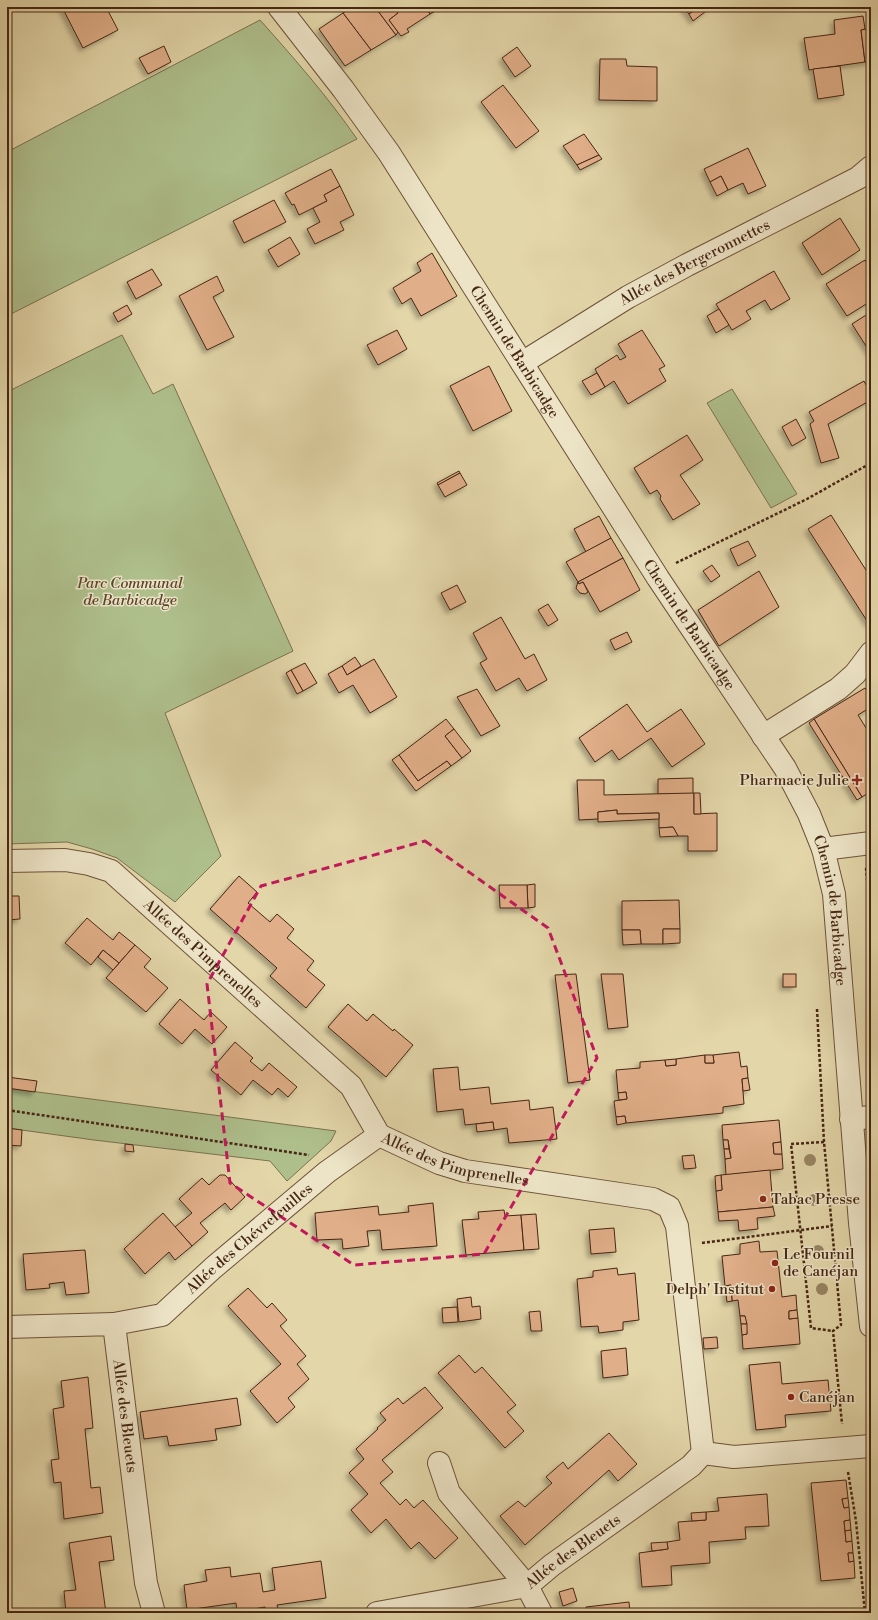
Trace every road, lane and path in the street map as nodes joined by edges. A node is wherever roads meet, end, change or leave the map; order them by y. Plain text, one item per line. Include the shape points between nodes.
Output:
1 (279, 7) edge
2 (871, 167) edge
3 (522, 363) junction
4 (871, 463) edge
5 (658, 578) junction
6 (871, 653) edge
7 (763, 736) junction
8 (867, 844) edge
9 (824, 849) junction
10 (7, 861) edge
11 (871, 923) edge
12 (817, 1007) dead end
13 (7, 1110) edge
14 (861, 1118) edge
15 (379, 1135) junction
16 (824, 1142) junction
17 (327, 1172) junction
18 (860, 1223) junction
19 (831, 1226) junction
20 (800, 1230) junction
21 (680, 1246) junction
22 (114, 1324) junction
23 (871, 1326) edge
24 (7, 1327) edge
25 (833, 1331) junction
26 (871, 1446) edge
27 (844, 1448) junction
28 (702, 1453) junction
29 (439, 1463) dead end
30 (527, 1586) junction
31 (154, 1613) edge
32 (376, 1613) edge
33 (541, 1613) edge
34 (865, 1613) edge

1 - 3 street, Chemin de Barbicadge via 344,89 389,153
2 - 3 street, Allée des Bergeronnettes via 858,178 628,297
3 - 5 street, Chemin de Barbicadge
4 - 5 path via 807,499 677,562
5 - 7 street, Chemin de Barbicadge
6 - 7 street via 855,674 838,689
7 - 9 street, Chemin de Barbicadge via 785,768
8 - 9 street
8 - 11 path
9 - 14 street, Chemin de Barbicadge via 834,894
10 - 15 street, Allée des Pimprenelles via 65,860 89,864 112,872 351,1086
12 - 16 path
13 - 17 path via 310,1155
14 - 18 street, Chemin de Barbicadge
15 - 17 street, Allée des Chévrefeuilles
15 - 21 street, Allée des Pimprenelles via 439,1163 465,1171 653,1199 669,1207 677,1226
16 - 19 path
16 - 20 path via 792,1144
17 - 22 street, Allée des Chévrefeuilles via 162,1315
18 - 19 path
18 - 23 street, Chemin de Barbicadge
19 - 20 path
19 - 25 path via 841,1324
20 - 21 path
20 - 25 path via 811,1328
21 - 28 street, Allée des Pimprenelles
22 - 24 street
22 - 31 street, Allée des Bleuets via 146,1583
25 - 27 path
26 - 27 street
27 - 28 street via 734,1457
27 - 34 path via 856,1521
28 - 30 street, Allée des Bleuets via 691,1466 552,1565
29 - 30 street via 449,1493
30 - 32 street, Allée des Bleuets
30 - 33 street

